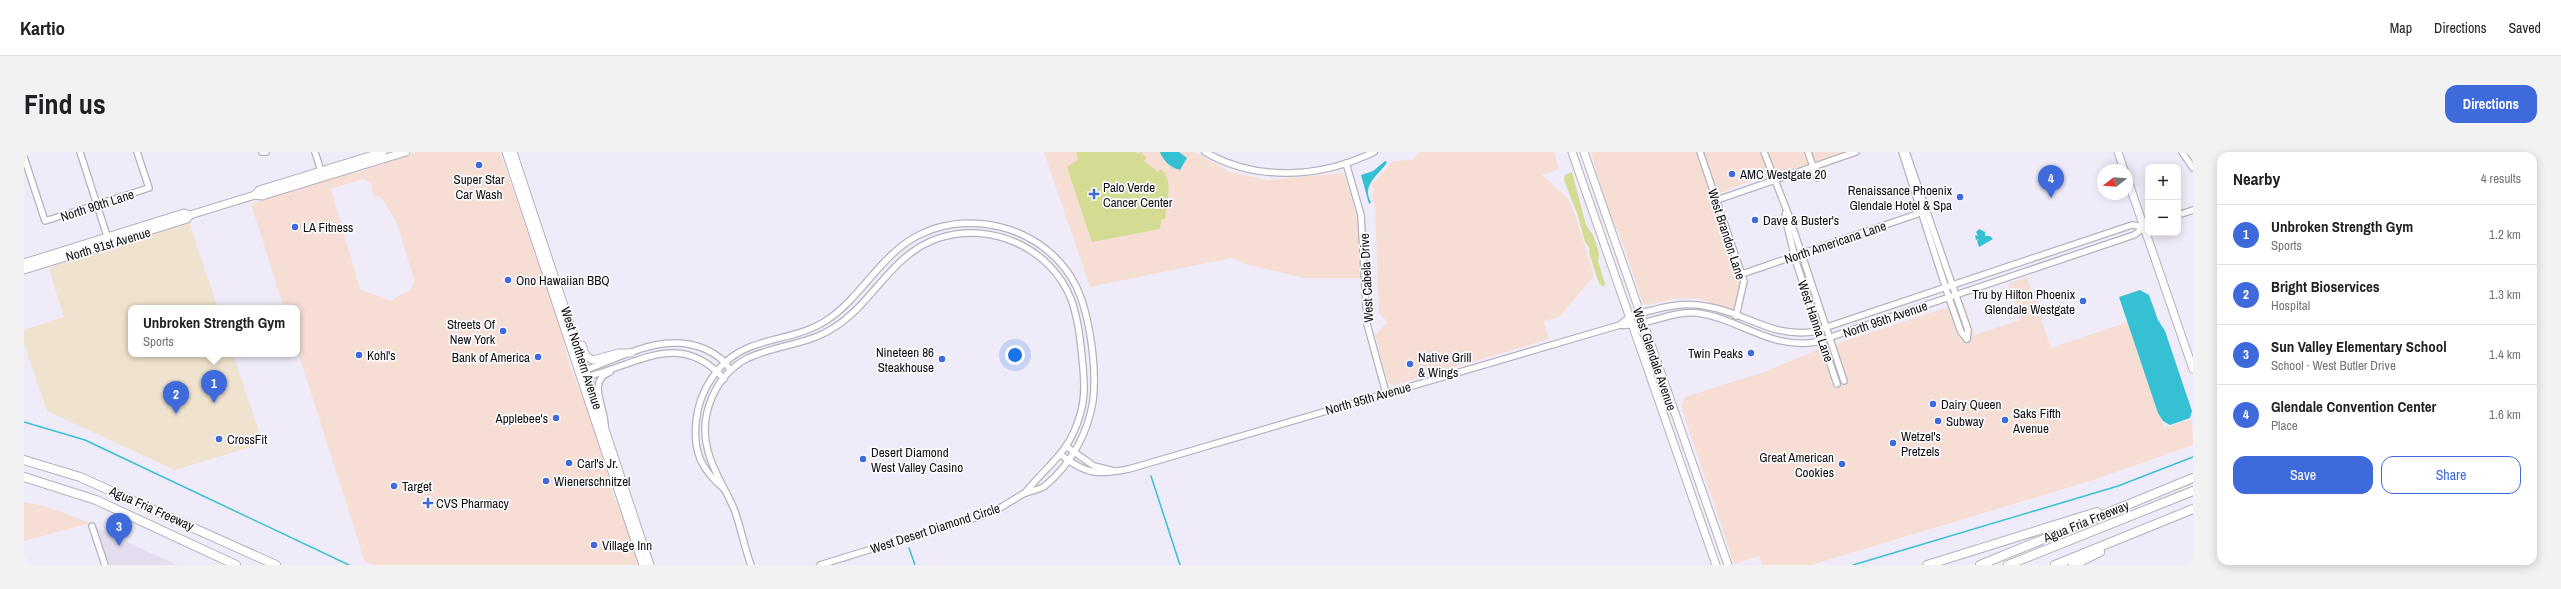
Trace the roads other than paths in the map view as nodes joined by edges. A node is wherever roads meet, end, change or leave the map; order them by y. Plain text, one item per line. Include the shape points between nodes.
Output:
1 (80, 152) edge
2 (137, 152) edge
3 (315, 152) edge
4 (383, 152) edge
5 (404, 152) edge
6 (506, 152) edge
7 (513, 152) edge
8 (1205, 152) edge
9 (1374, 152) edge
10 (1572, 152) edge
11 (1584, 152) edge
12 (1700, 152) edge
13 (1764, 152) edge
14 (1808, 152) edge
15 (1856, 152) edge
16 (1902, 152) edge
17 (1906, 152) edge
18 (2118, 152) edge
19 (2182, 152) edge
20 (24, 157) edge
21 (370, 157) edge
22 (1346, 163) junction
23 (2122, 164) edge
24 (1813, 167) junction
25 (2193, 168) edge
26 (321, 171) junction
27 (1817, 178) dead end
28 (1775, 180) junction
29 (292, 187) junction
30 (2133, 193) edge
31 (255, 195) junction
32 (1717, 200) junction
33 (97, 205) junction
34 (2193, 210) edge
35 (1924, 211) junction
36 (1786, 212) junction
37 (2181, 214) edge
38 (2145, 223) edge
39 (2145, 226) edge
40 (2145, 227) edge
41 (2149, 236) edge
42 (108, 240) junction
43 (540, 245) junction
44 (1801, 253) junction
45 (1795, 255) junction
46 (24, 263) edge
47 (24, 270) edge
48 (1742, 274) junction
49 (1953, 286) junction
50 (1946, 288) junction
51 (1956, 295) junction
52 (854, 296) junction
53 (1949, 298) junction
54 (861, 303) junction
55 (1639, 313) junction
56 (1736, 316) junction
57 (1628, 317) junction
58 (569, 320) junction
59 (1642, 322) junction
60 (1620, 325) junction
61 (1631, 326) junction
62 (1827, 328) junction
63 (1819, 330) junction
64 (1830, 338) junction
65 (1822, 340) junction
66 (631, 353) junction
67 (633, 361) junction
68 (726, 362) junction
69 (2193, 369) edge
70 (730, 370) junction
71 (717, 371) junction
72 (583, 374) junction
73 (724, 379) junction
74 (1844, 381) dead end
75 (1837, 384) dead end
76 (1386, 393) junction
77 (605, 428) junction
78 (1066, 447) junction
79 (1074, 452) junction
80 (1061, 455) junction
81 (24, 460) edge
82 (1068, 461) junction
83 (1116, 471) junction
84 (24, 477) edge
85 (2193, 478) edge
86 (724, 489) junction
87 (2193, 491) edge
88 (1025, 493) junction
89 (2193, 496) edge
90 (2143, 498) junction
91 (626, 503) junction
92 (2193, 509) edge
93 (2137, 516) junction
94 (92, 526) dead end
95 (2136, 533) junction
96 (637, 549) junction
97 (105, 565) edge
98 (236, 565) edge
99 (276, 565) edge
100 (643, 565) edge
101 (647, 565) edge
102 (650, 565) edge
103 (752, 565) edge
104 (820, 565) edge
105 (1716, 565) edge
106 (1728, 565) edge
107 (1927, 565) edge
108 (1980, 565) edge
109 (2008, 565) edge
110 (2022, 565) edge
111 (2055, 565) edge
112 (2073, 565) edge

1 - 33 street
2 - 33 street, North 90th Lane via 149,188
3 - 26 street
4 - 21 main road, North 91st Avenue
5 - 21 main road, North 91st Avenue
6 - 43 main road, West Northern Avenue
7 - 43 main road, West Northern Avenue
8 - 22 street via 1238,167 1277,173 1312,171
9 - 22 street
10 - 57 main road, West Glendale Avenue
11 - 55 main road, West Glendale Avenue
12 - 32 street, West Brandon Lane
13 - 28 street, West Hanna Lane
14 - 24 street
15 - 24 street
16 - 35 street
17 - 35 street
18 - 23 main road
19 - 25 street
20 - 33 street, North 90th Lane via 45,221
21 - 26 main road, North 91st Avenue
21 - 29 main road, North 91st Avenue
22 - 76 street, West Cabela Drive via 1361,215 1367,324
24 - 27 street
24 - 28 street
26 - 29 main road via 317,176
26 - 31 main road, North 91st Avenue via 259,190
28 - 32 street
28 - 36 street, West Hanna Lane
29 - 31 main road, North 91st Avenue via 262,196
30 - 38 main road
31 - 42 main road, North 91st Avenue via 190,215 187,219
32 - 48 street, West Brandon Lane
33 - 42 street
34 - 37 street
35 - 44 street, North Americana Lane
35 - 49 street
35 - 50 street
36 - 44 street, West Hanna Lane
36 - 45 street, West Hanna Lane via 1785,217
39 - 49 street, North 95th Avenue via 2132,225
40 - 51 street, North 95th Avenue via 2134,235
41 - 69 main road
42 - 46 main road, North 91st Avenue
42 - 47 main road, North 91st Avenue
43 - 58 main road, West Northern Avenue
43 - 72 main road, West Northern Avenue
44 - 45 street, North Americana Lane
44 - 62 street, West Hanna Lane
45 - 48 street, North Americana Lane
45 - 63 street, West Hanna Lane
48 - 56 street, West Brandon Lane via 1744,288
49 - 50 street, North 95th Avenue
49 - 51 street
50 - 53 street
50 - 62 street, North 95th Avenue
51 - 53 street, North 95th Avenue
51 - 53 street via 1968,330 1967,339 1961,332
52 - 54 street
52 - 68 street, West Desert Diamond Circle via 834,316 819,326 749,347
52 - 79 street, West Desert Diamond Circle via 897,249 915,237 940,228 962,223 991,225 1015,231 1037,243 1056,259 1071,277 1087,318 1094,394 1089,421
53 - 64 street, North 95th Avenue
54 - 70 street, West Desert Diamond Circle via 843,322 826,333 803,343 758,354
54 - 78 street, West Desert Diamond Circle via 902,259 920,246 941,238 963,233 988,234 1031,250 1046,262 1062,282 1071,298 1078,323 1084,393 1079,418
55 - 56 street, North 95th Avenue via 1690,304 1711,307
55 - 57 street, North 95th Avenue
55 - 59 main road, West Glendale Avenue
56 - 63 street, North 95th Avenue via 1783,332
57 - 60 street, North 95th Avenue
57 - 61 main road, West Glendale Avenue
58 - 66 main road via 588,358 597,360 619,353
58 - 72 main road, West Northern Avenue
59 - 61 street, North 95th Avenue
59 - 65 street, North 95th Avenue via 1677,313 1699,314 1779,342 1804,343
59 - 106 main road, West Glendale Avenue
60 - 61 street, North 95th Avenue
60 - 76 street, North 95th Avenue
61 - 105 main road, West Glendale Avenue
62 - 63 street, North 95th Avenue
62 - 64 street, West Hanna Lane
63 - 65 street, West Hanna Lane
64 - 65 street, North 95th Avenue
64 - 74 street, West Hanna Lane
65 - 75 street, West Hanna Lane
66 - 68 street via 663,342 678,342 698,346
66 - 72 street
67 - 71 street via 660,353 678,353 697,357
67 - 72 street
67 - 77 street via 625,367 605,374 598,383 606,416
68 - 70 street
68 - 71 street, West Desert Diamond Circle
70 - 73 street, West Desert Diamond Circle
71 - 73 street
71 - 86 street, West Desert Diamond Circle via 706,386 698,406 696,438 700,461 705,471
72 - 77 main road, West Northern Avenue
72 - 91 main road, West Northern Avenue
73 - 86 street, West Desert Diamond Circle via 709,407 705,430 710,458
76 - 83 street, North 95th Avenue via 1160,461
77 - 91 main road, West Northern Avenue
78 - 79 street, North 95th Avenue
78 - 80 street, West Desert Diamond Circle
79 - 82 street, West Desert Diamond Circle
79 - 83 street, North 95th Avenue via 1094,466
80 - 82 street, North 95th Avenue
80 - 88 street, West Desert Diamond Circle
81 - 99 highway, Agua Fria Freeway via 80,477
82 - 83 street, North 95th Avenue via 1094,473
82 - 88 street, West Desert Diamond Circle via 1038,490
84 - 98 highway, Agua Fria Freeway via 96,500
85 - 90 highway, Agua Fria Freeway
86 - 103 street, West Desert Diamond Circle via 735,512
87 - 93 highway
88 - 104 street, West Desert Diamond Circle via 981,516
89 - 93 highway
90 - 107 highway
90 - 108 highway, Agua Fria Freeway
91 - 96 main road, West Northern Avenue
91 - 102 main road, West Northern Avenue
92 - 95 highway
93 - 109 highway
93 - 110 highway
94 - 97 street
95 - 111 highway
95 - 112 highway
96 - 100 main road, West Northern Avenue
96 - 101 main road via 642,552

